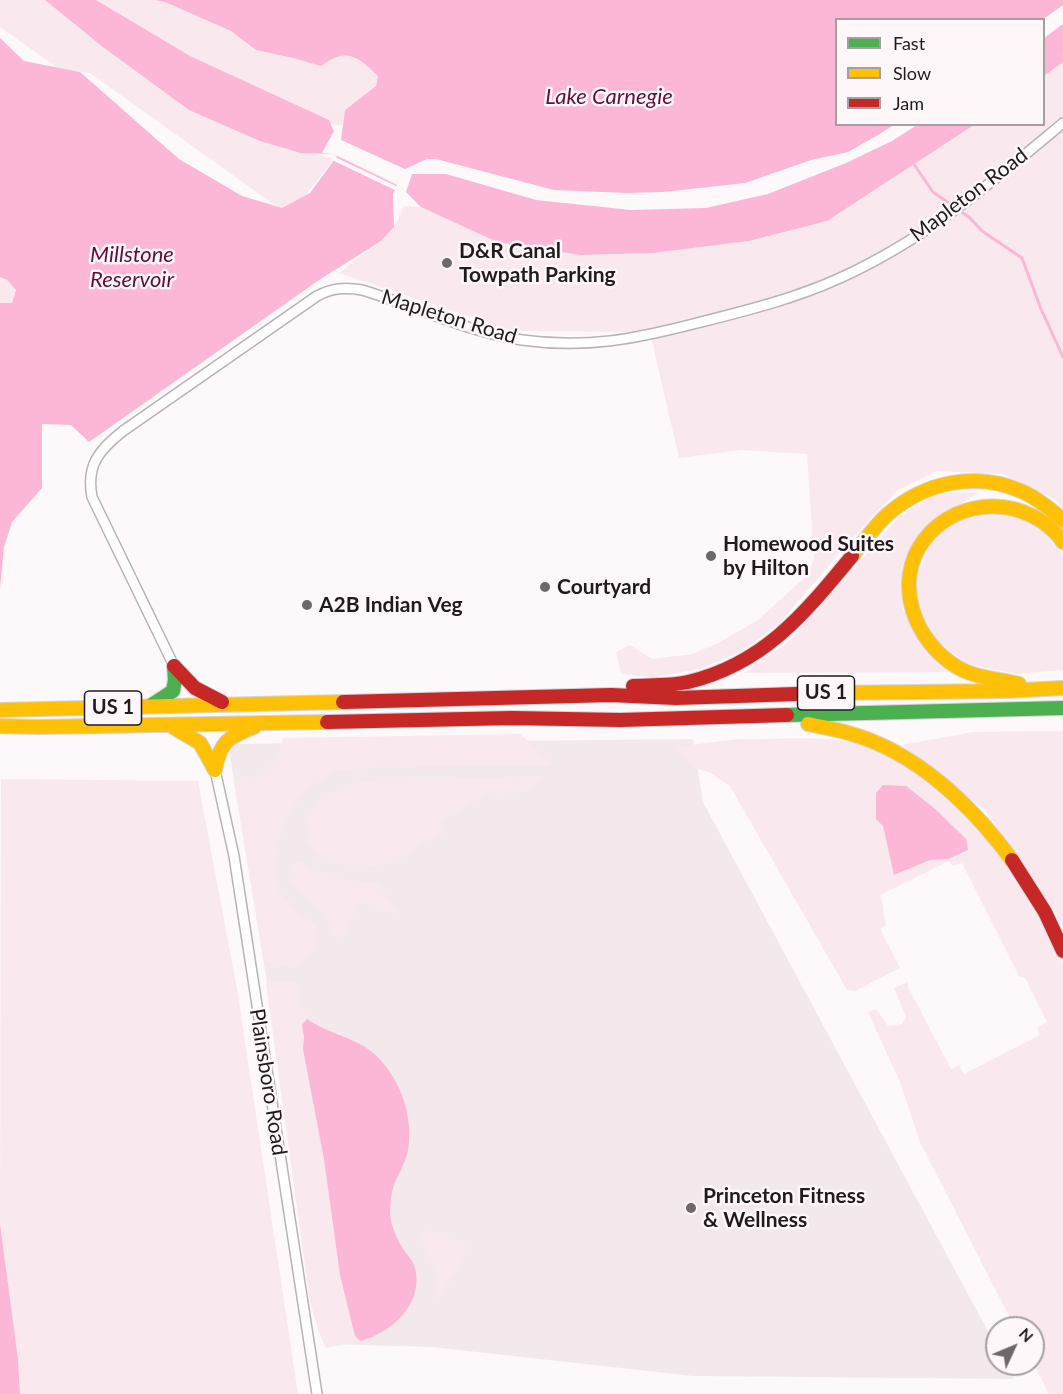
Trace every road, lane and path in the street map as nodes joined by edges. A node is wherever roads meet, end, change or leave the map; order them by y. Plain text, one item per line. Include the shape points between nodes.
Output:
1 (1063, 123) edge
2 (1063, 520) edge
3 (1063, 542) edge
4 (174, 666) junction
5 (1041, 688) junction
6 (1063, 688) edge
7 (610, 695) junction
8 (226, 704) junction
9 (148, 707) junction
10 (1063, 708) edge
11 (0, 710) edge
12 (768, 717) junction
13 (270, 722) junction
14 (168, 725) junction
15 (0, 726) edge
16 (215, 770) junction
17 (1063, 951) edge
18 (317, 1394) edge

1 - 4 street, Mapleton Road via 963,206 840,278 750,310 622,341 573,344 521,340 480,331 362,290 336,289 316,296 123,431 103,449 92,468 90,487 95,503
2 - 7 highway via 1032,496 999,484 953,482 924,490 887,515 796,622 760,651 741,663 687,682 624,687
3 - 5 highway via 1045,522 1028,512 1002,506 978,507 954,515 933,531 922,544 909,575 909,601 917,627 943,658 972,674
4 - 8 highway via 195,689
4 - 9 highway via 173,691
5 - 6 highway, US 1
5 - 7 highway, US 1 via 676,698
7 - 8 highway, US 1
8 - 9 highway, US 1
9 - 11 highway, US 1
10 - 12 highway, US 1
12 - 13 highway, US 1
12 - 17 highway via 837,728 861,736 889,748 935,780 984,825 1016,864 1046,913
13 - 14 highway, US 1
13 - 16 highway via 224,742
14 - 15 highway, US 1
14 - 16 highway via 201,743
16 - 18 street, Plainsboro Road via 234,856

